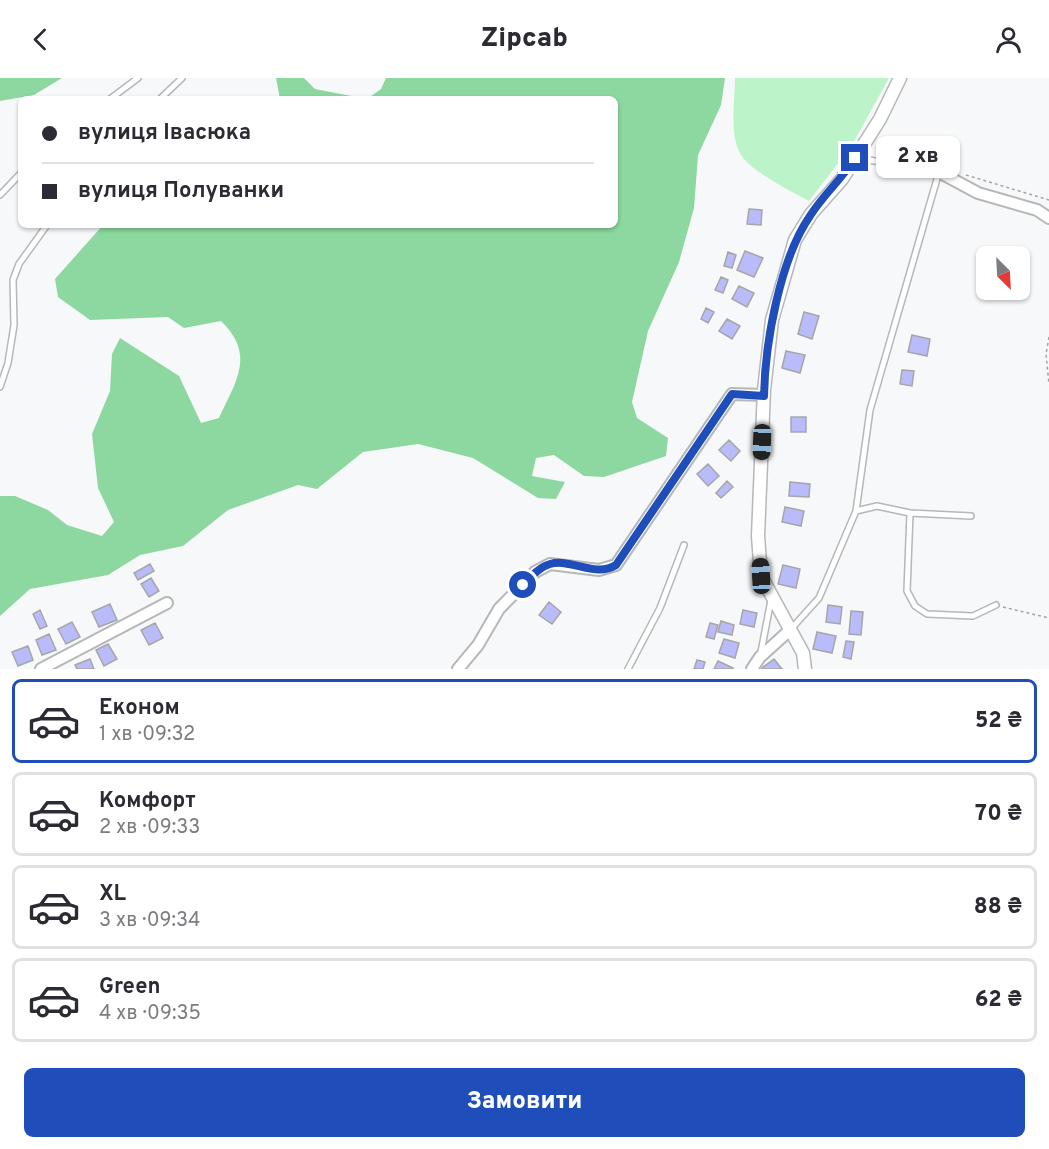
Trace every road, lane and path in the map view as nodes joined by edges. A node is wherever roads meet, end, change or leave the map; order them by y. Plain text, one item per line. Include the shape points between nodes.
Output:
1 (138, 78) edge
2 (182, 78) edge
3 (900, 78) edge
4 (114, 96) edge
5 (163, 96) edge
6 (855, 158) junction
7 (939, 172) junction
8 (18, 175) edge
9 (966, 175) dead end
10 (0, 195) edge
11 (1049, 200) edge
12 (1049, 218) edge
13 (45, 228) edge
14 (1049, 337) edge
15 (1049, 382) edge
16 (0, 387) edge
17 (764, 396) junction
18 (856, 511) junction
19 (910, 513) junction
20 (971, 516) dead end
21 (684, 546) dead end
22 (771, 598) junction
23 (167, 603) dead end
24 (996, 605) joint
25 (1049, 618) edge
26 (791, 629) junction
27 (760, 657) junction
28 (61, 665) edge
29 (41, 669) edge
30 (458, 669) edge
31 (628, 669) edge
32 (752, 669) edge
33 (805, 669) edge

1 - 4 lane
2 - 5 lane
3 - 6 street
6 - 7 lane
6 - 17 street via 795,240 772,320
7 - 12 street via 978,193 1037,210
7 - 18 lane via 870,410
8 - 10 lane
9 - 11 path
13 - 16 lane via 19,264 14,280 15,325
14 - 15 path
17 - 22 street via 758,536 761,576
17 - 30 street via 732,394 616,565 599,570 550,564 535,573 499,609
18 - 19 lane via 877,506
18 - 26 lane via 819,598
19 - 20 lane
19 - 24 lane via 907,591 915,606 927,614 973,616
21 - 31 lane via 660,608
22 - 26 street
22 - 27 lane
23 - 28 street
24 - 25 path
26 - 27 street
26 - 33 street
27 - 32 street
28 - 29 street

